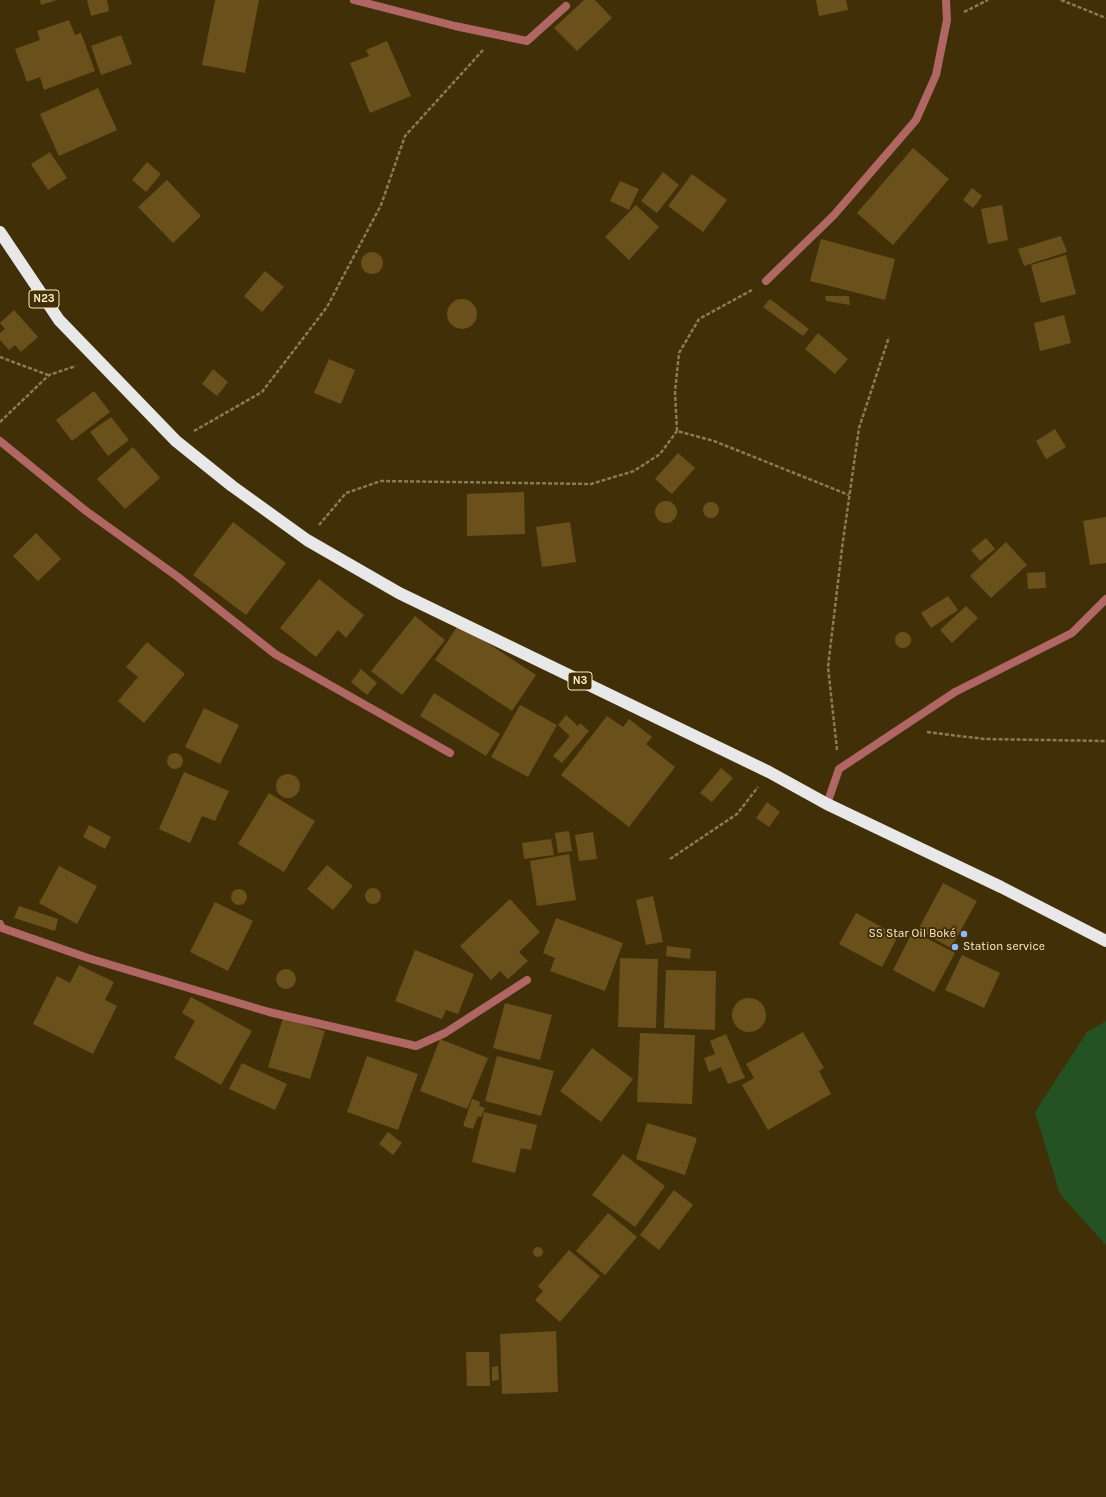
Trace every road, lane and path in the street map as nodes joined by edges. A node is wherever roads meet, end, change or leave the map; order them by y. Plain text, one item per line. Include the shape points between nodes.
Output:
1 (354, 0) edge
2 (946, 0) edge
3 (988, 0) edge
4 (1061, 0) edge
5 (566, 6) dead end
6 (1106, 18) edge
7 (947, 20) junction
8 (497, 35) junction
9 (0, 232) edge
10 (766, 281) joint
11 (889, 337) dead end
12 (0, 357) edge
13 (95, 359) junction
14 (49, 375) junction
15 (0, 422) edge
16 (677, 431) junction
17 (0, 441) edge
18 (176, 442) junction
19 (849, 495) junction
20 (307, 540) junction
21 (1106, 599) edge
22 (903, 728) junction
23 (1106, 741) edge
24 (450, 753) dead end
25 (839, 769) junction
26 (769, 772) junction
27 (827, 804) junction
28 (670, 859) dead end
29 (0, 924) edge
30 (1106, 941) edge
31 (527, 980) dead end

1 - 8 street
2 - 7 street
3 - 7 path
4 - 6 path
5 - 8 street via 527,41
7 - 10 street via 936,75 916,120 834,215
8 - 18 path via 405,136 381,205 327,307 262,392
9 - 13 highway, N23 via 59,320
10 - 16 path via 699,320 680,353 674,392
11 - 19 path via 859,428
12 - 14 path
13 - 14 path
13 - 18 highway, N3
14 - 15 path
16 - 19 path via 714,441
16 - 20 path via 660,454 634,471 591,484 381,481 346,493
17 - 24 street via 86,511 178,577 275,654
18 - 20 highway, N3
19 - 25 path via 828,667
20 - 26 highway, N3 via 399,593
21 - 22 street via 1072,633 955,692
22 - 23 path via 984,739
22 - 25 street
25 - 27 street
26 - 27 highway, N3
26 - 28 path via 737,814
27 - 30 highway, N3 via 1001,887
29 - 31 street via 2,928 88,958 269,1012 416,1046 446,1033

